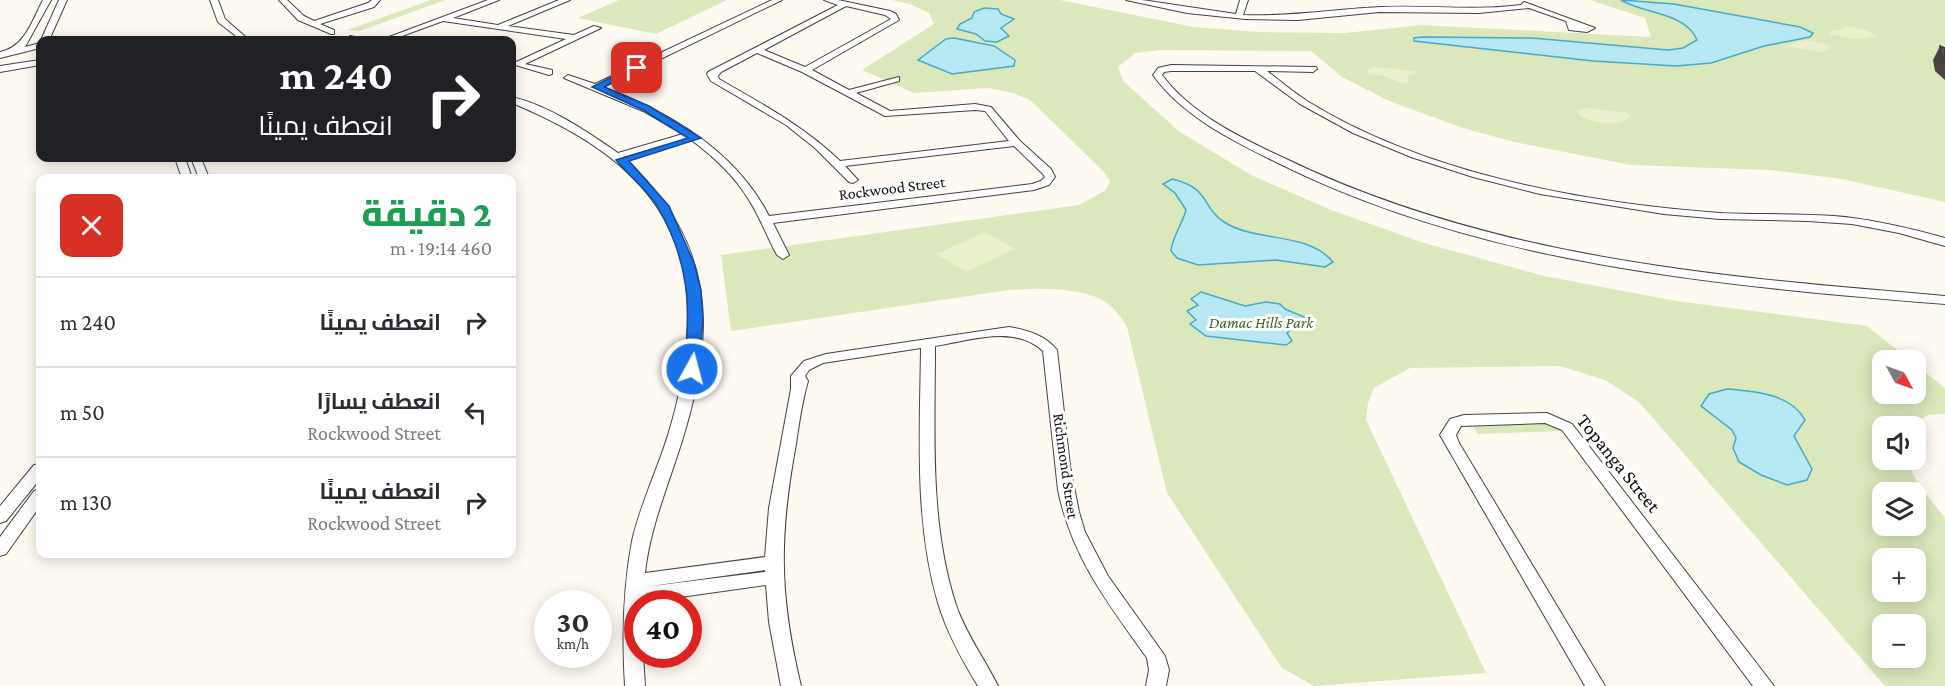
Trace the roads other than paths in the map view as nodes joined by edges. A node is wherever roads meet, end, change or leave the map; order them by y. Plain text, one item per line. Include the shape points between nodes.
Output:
1 (47, 0) edge
2 (63, 0) edge
3 (214, 0) edge
4 (283, 0) edge
5 (371, 0) edge
6 (376, 0) edge
7 (495, 0) edge
8 (566, 0) edge
9 (778, 0) edge
10 (828, 0) edge
11 (1130, 0) edge
12 (1244, 0) edge
13 (1513, 0) edge
14 (1154, 2) edge
15 (845, 4) junction
16 (1530, 6) junction
17 (357, 9) junction
18 (1239, 16) junction
19 (442, 19) junction
20 (1570, 20) dead end
21 (312, 24) junction
22 (500, 27) junction
23 (597, 28) dead end
24 (331, 32) dead end
25 (47, 36) edge
26 (240, 36) edge
27 (396, 36) edge
28 (575, 38) junction
29 (36, 47) edge
30 (756, 50) junction
31 (13, 51) junction
32 (0, 55) edge
33 (516, 63) edge
34 (516, 64) edge
35 (36, 66) edge
36 (0, 69) edge
37 (1258, 69) junction
38 (1313, 69) dead end
39 (806, 70) junction
40 (549, 72) dead end
41 (568, 78) dead end
42 (896, 79) dead end
43 (596, 87) junction
44 (850, 92) junction
45 (516, 102) edge
46 (694, 137) junction
47 (1016, 143) junction
48 (619, 158) junction
49 (839, 164) junction
50 (853, 180) dead end
51 (767, 220) junction
52 (1941, 241) edge
53 (1945, 253) edge
54 (783, 255) dead end
55 (1945, 300) edge
56 (928, 343) junction
57 (36, 474) edge
58 (36, 500) edge
59 (0, 517) edge
60 (0, 550) edge
61 (772, 570) junction
62 (636, 588) junction
63 (635, 686) edge
64 (791, 686) edge
65 (988, 686) edge
66 (1156, 686) edge
67 (1594, 686) edge
68 (1764, 686) edge

1 - 31 street via 24,44
2 - 25 street
3 - 26 street via 221,20
4 - 21 street via 292,12
5 - 17 street
6 - 17 street
7 - 19 street
8 - 22 street
9 - 43 street
10 - 15 street
11 - 14 street
12 - 18 street
13 - 16 street
14 - 18 street
15 - 30 street, Rockwood Street
15 - 39 street via 887,13 895,20
16 - 18 street via 1485,10 1381,9 1283,18
16 - 20 street
17 - 21 street
19 - 22 street
19 - 27 street
21 - 24 street
22 - 28 street
23 - 28 street
28 - 33 street
29 - 31 street
30 - 39 street, Rockwood Street
30 - 49 street, Rockwood Street via 708,78 789,123
31 - 32 street
34 - 40 street
35 - 36 street
37 - 38 street
37 - 52 street via 1300,103 1357,131 1448,165 1502,180 1620,204 1719,216 1847,220
37 - 55 street via 1185,68 1165,74 1162,82 1216,125 1307,174 1483,235 1672,274
39 - 44 street, Rockwood Street
41 - 43 street
42 - 44 street
43 - 46 street via 646,108
44 - 47 street, Rockwood Street via 888,114 980,111 996,118
45 - 48 street via 562,121
46 - 48 street
46 - 51 street via 736,175
47 - 49 street, Rockwood Street
47 - 51 street, Rockwood Street via 1049,174 1048,180 1022,188
48 - 62 street via 655,194 671,219 688,263 696,320 688,387 641,540
49 - 50 street, Rockwood Street
51 - 54 street
52 - 53 street
56 - 61 street, Richmond Street via 836,357 810,370 798,388 776,503
56 - 65 street via 934,558 943,596 959,636
56 - 66 street, Richmond Street via 1008,331 1041,340 1050,350 1068,501 1077,531 1091,563 1156,656
57 - 59 street
58 - 60 street
61 - 62 street
61 - 64 street, Richmond Street via 778,634
62 - 63 street via 632,650
67 - 68 street, Topanga Street via 1452,443 1448,435 1455,422 1537,418 1567,427

